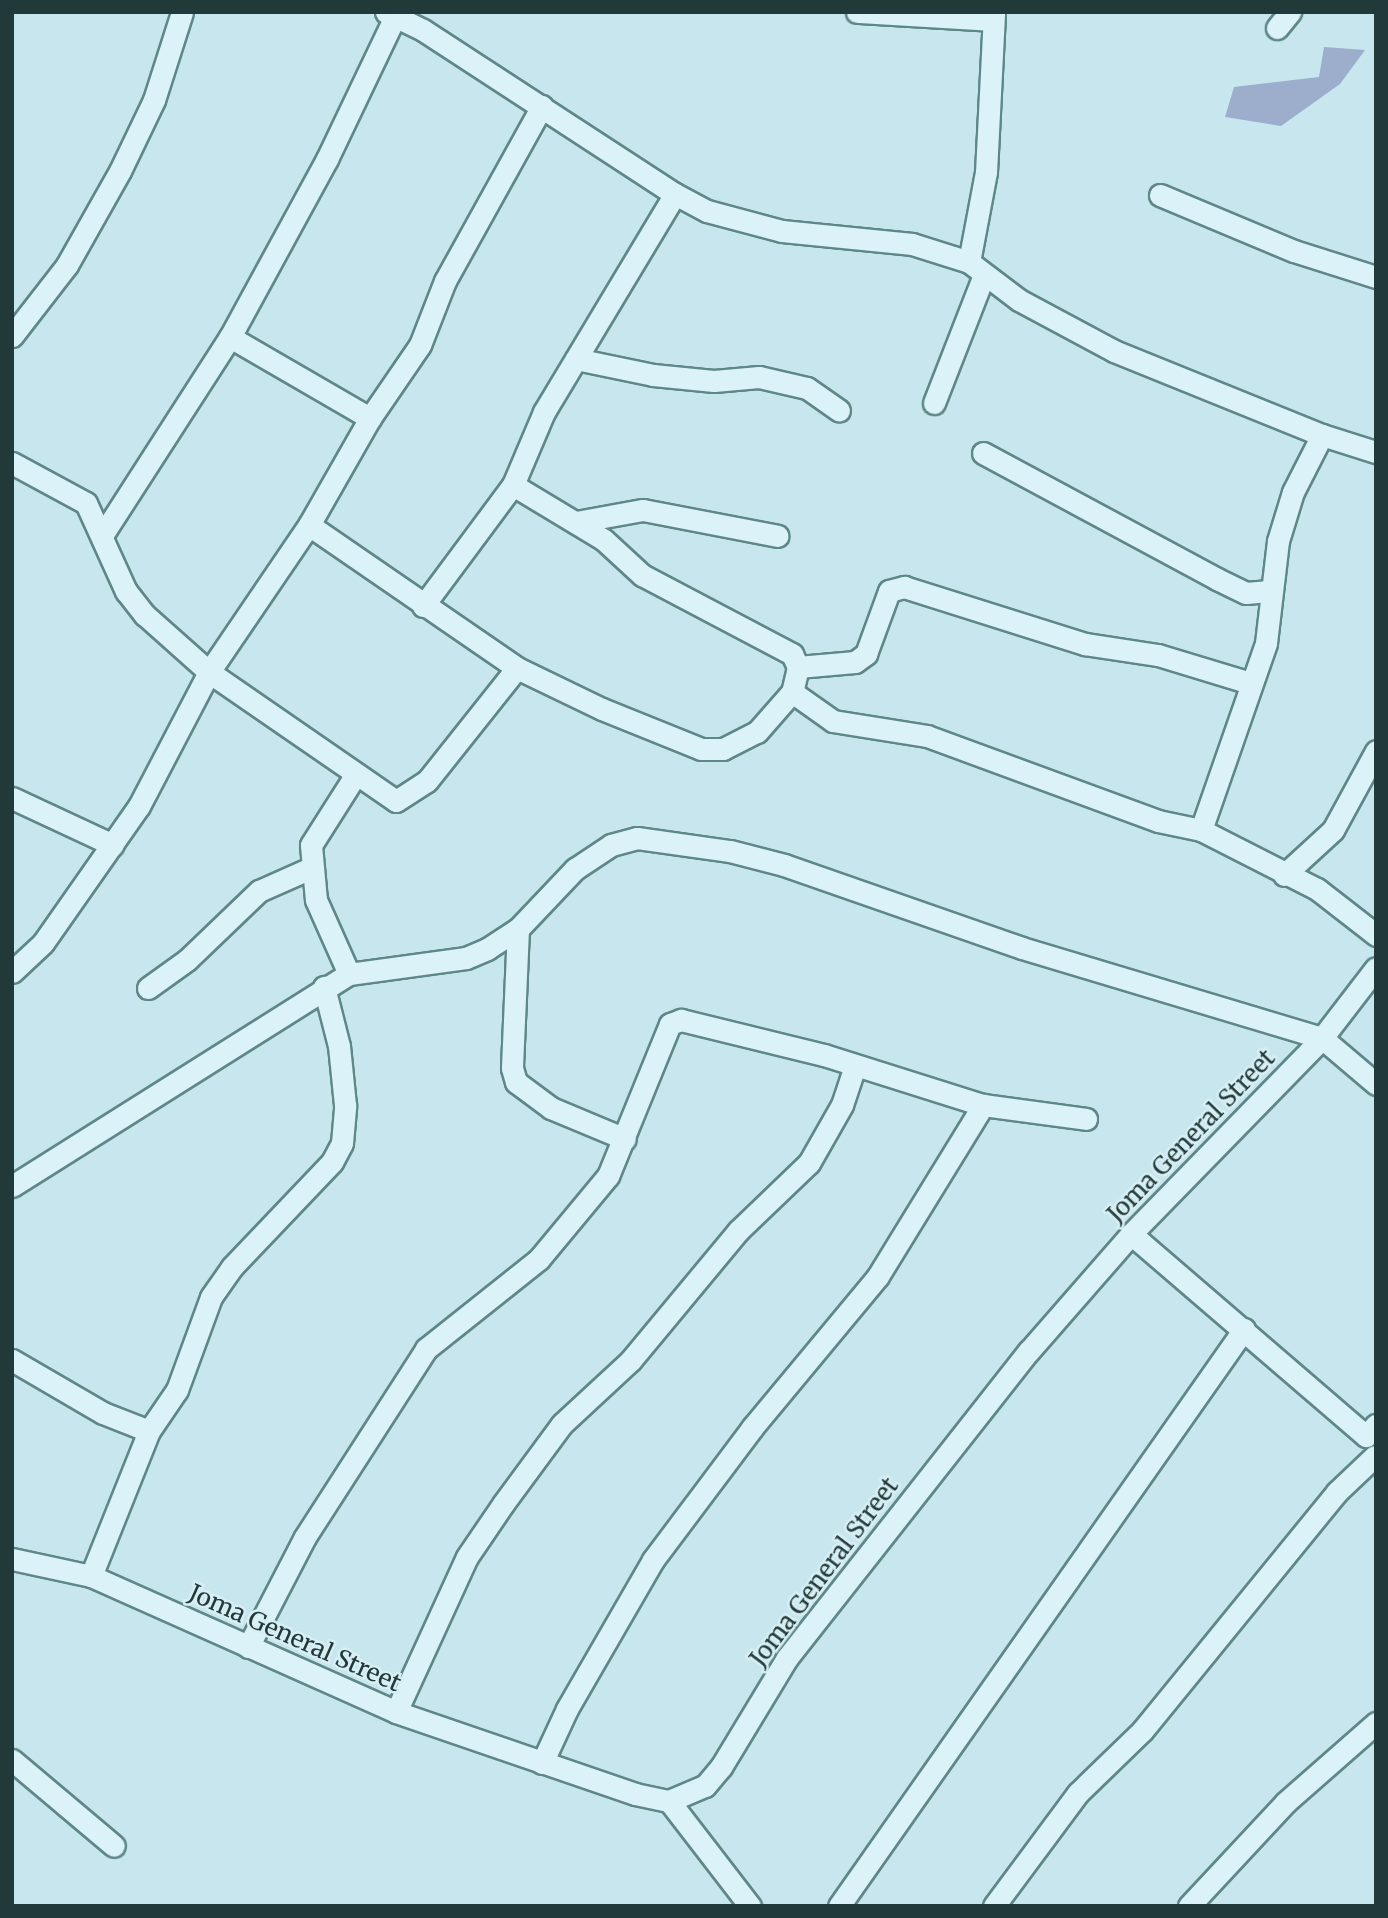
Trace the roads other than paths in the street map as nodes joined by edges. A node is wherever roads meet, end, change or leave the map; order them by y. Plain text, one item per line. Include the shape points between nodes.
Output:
1 (182, 12) edge
2 (857, 12) edge
3 (393, 14) edge
4 (993, 16) edge
5 (542, 106) junction
6 (675, 194) junction
7 (1160, 195) dead end
8 (976, 269) junction
9 (1376, 277) edge
10 (12, 336) edge
11 (230, 337) junction
12 (576, 359) junction
13 (934, 403) dead end
14 (839, 410) dead end
15 (370, 418) junction
16 (1322, 436) junction
17 (1376, 452) edge
18 (984, 453) dead end
19 (15, 470) edge
20 (513, 485) junction
21 (576, 522) junction
22 (309, 525) junction
23 (103, 534) junction
24 (778, 536) dead end
25 (1269, 591) junction
26 (423, 606) junction
27 (799, 667) junction
28 (517, 668) junction
29 (209, 672) junction
30 (1250, 683) junction
31 (792, 692) junction
32 (1376, 751) edge
33 (356, 774) junction
34 (12, 798) edge
35 (1201, 830) junction
36 (113, 845) junction
37 (311, 868) junction
38 (1284, 875) junction
39 (518, 929) junction
40 (1376, 935) edge
41 (1376, 968) edge
42 (12, 972) edge
43 (349, 974) junction
44 (324, 987) junction
45 (148, 988) dead end
46 (1322, 1038) junction
47 (855, 1066) junction
48 (1376, 1084) edge
49 (983, 1105) junction
50 (1086, 1119) dead end
51 (625, 1139) junction
52 (12, 1186) edge
53 (1131, 1234) junction
54 (1244, 1329) junction
55 (12, 1360) edge
56 (1371, 1431) edge
57 (149, 1432) junction
58 (1375, 1458) edge
59 (12, 1559) edge
60 (91, 1576) junction
61 (248, 1647) junction
62 (396, 1712) junction
63 (1376, 1723) edge
64 (12, 1760) edge
65 (542, 1763) junction
66 (668, 1801) junction
67 (114, 1846) dead end
68 (750, 1906) edge
69 (839, 1906) edge
70 (994, 1906) edge
71 (1189, 1906) edge

1 - 10 street via 154,100 120,171 67,265
2 - 4 street
3 - 5 street
3 - 11 street via 327,159
4 - 8 street
5 - 6 street
5 - 15 street via 445,281 420,345
6 - 8 street via 736,221 782,231 912,244
6 - 12 street
7 - 9 street via 1294,251
8 - 13 street
8 - 16 street via 1019,300 1114,351
11 - 15 street
11 - 23 street
12 - 14 street via 653,375 714,381 759,377 807,388
12 - 20 street via 544,412
15 - 22 street
16 - 17 street
16 - 25 street via 1293,492
18 - 25 street via 1217,579 1246,593
19 - 23 street via 86,503
20 - 21 street
20 - 26 street
21 - 24 street via 643,510
21 - 27 street via 642,575 792,654
22 - 26 street
22 - 29 street
23 - 29 street via 126,591 145,615
25 - 30 street via 1266,643
26 - 28 street
27 - 30 street via 855,662 866,654 889,591 904,587 1085,644 1158,655
27 - 31 street
28 - 31 street via 602,709 712,750 757,732
28 - 33 street via 427,781 408,796 396,801
29 - 33 street
29 - 36 street via 139,806
30 - 35 street
31 - 35 street via 833,721 927,736 1158,821
32 - 38 street via 1333,830
33 - 37 street via 319,826 311,845
34 - 36 street
35 - 38 street
36 - 42 street via 43,943
37 - 43 street via 316,900
37 - 45 street via 259,891 187,960
38 - 40 street via 1317,889
39 - 43 street via 466,958
39 - 46 street via 575,869 611,845 637,838 664,841 784,865 1022,948
39 - 51 street via 512,1068 516,1082 551,1108
41 - 46 street, Joma General Street
43 - 44 street
44 - 52 street
44 - 57 street via 339,1046 345,1105 342,1143 332,1162 232,1267 211,1297 177,1390
46 - 48 street
46 - 53 street, Joma General Street
47 - 49 street
47 - 51 street via 681,1020 670,1024
47 - 62 street via 842,1105 809,1163 738,1231 631,1360 562,1424 503,1504 467,1557
49 - 50 street
49 - 65 street via 878,1276 752,1428 653,1560 567,1709
51 - 61 street via 594,1196 540,1259 426,1349 305,1537
53 - 54 street
53 - 66 street, Joma General Street via 1029,1351 787,1658 721,1767 705,1786
54 - 56 street
54 - 69 street
55 - 57 street via 103,1413
56 - 58 street
57 - 60 street
58 - 70 street via 1337,1493 1142,1731 1078,1793
59 - 60 street, Joma General Street
60 - 61 street, Joma General Street
61 - 62 street, Joma General Street
62 - 65 street, Joma General Street
63 - 71 street via 1286,1802
64 - 67 street
65 - 66 street, Joma General Street
66 - 68 street

